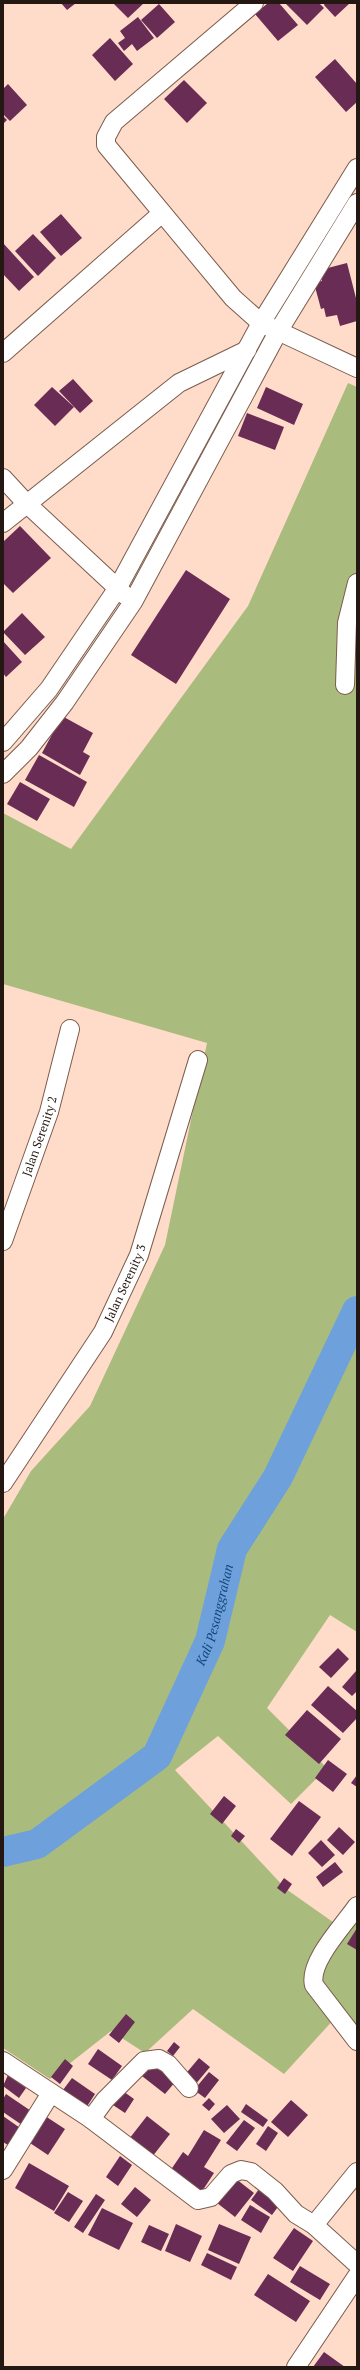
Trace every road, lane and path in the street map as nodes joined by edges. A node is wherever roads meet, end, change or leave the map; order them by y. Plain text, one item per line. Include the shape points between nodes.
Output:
1 (254, 3) edge
2 (357, 168) edge
3 (357, 203) edge
4 (161, 214) junction
5 (261, 323) junction
6 (279, 330) junction
7 (247, 350) junction
8 (3, 353) edge
9 (357, 368) edge
10 (3, 478) edge
11 (26, 503) junction
12 (3, 523) edge
13 (357, 583) edge
14 (117, 589) junction
15 (133, 602) junction
16 (345, 685) dead end
17 (3, 742) edge
18 (3, 774) edge
19 (70, 1029) dead end
20 (198, 1060) dead end
21 (3, 1241) edge
22 (3, 1483) edge
23 (357, 1906) edge
24 (357, 2041) edge
25 (3, 2061) edge
26 (189, 2088) dead end
27 (51, 2093) junction
28 (91, 2119) junction
29 (3, 2170) edge
30 (357, 2172) edge
31 (314, 2225) junction
32 (357, 2264) edge
33 (357, 2276) edge
34 (296, 2367) edge

1 - 4 street via 114,122 106,136 106,145
2 - 5 street
3 - 6 street
4 - 5 street via 233,298
4 - 8 street
5 - 6 street
5 - 7 street
6 - 9 street
6 - 15 street
7 - 11 street via 179,383
7 - 14 street
10 - 11 street
11 - 12 street
11 - 14 street
13 - 16 street via 347,623
14 - 15 street
14 - 17 street via 49,689
15 - 18 street via 65,702 29,748
19 - 21 street, Jalan Serenity 2 via 49,1112
20 - 22 street, Jalan Serenity 3 via 154,1206 132,1269 103,1332
23 - 24 street via 316,1964 313,1981 314,1986
25 - 27 street
26 - 28 street via 164,2061 144,2061 105,2100
27 - 28 street
27 - 29 street
28 - 31 street via 198,2200 211,2197 231,2174 241,2170 251,2172 275,2191 296,2214
30 - 31 street
31 - 32 street
33 - 34 street

